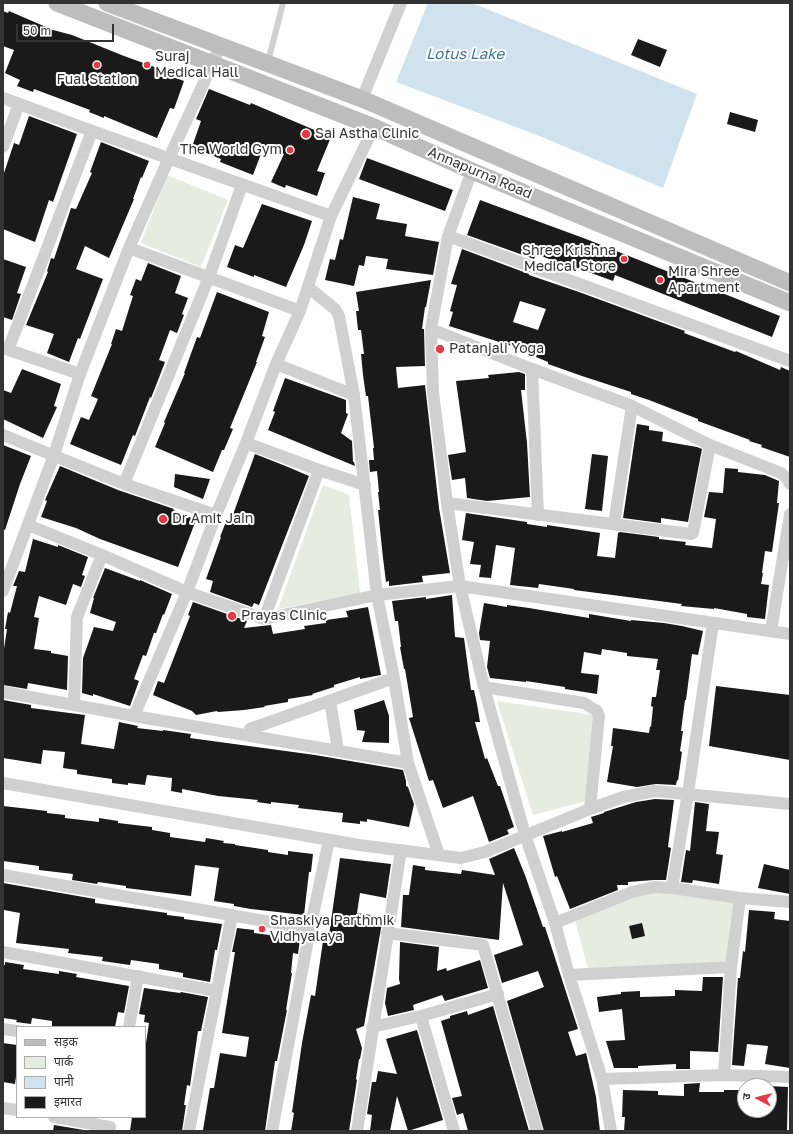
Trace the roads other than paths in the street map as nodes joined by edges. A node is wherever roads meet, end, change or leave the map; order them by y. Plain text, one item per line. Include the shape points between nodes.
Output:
1 (57, 3) edge
2 (107, 3) edge
3 (283, 3) edge
4 (401, 3) edge
5 (220, 45) junction
6 (268, 63) junction
7 (212, 65) junction
8 (3, 98) edge
9 (362, 99) junction
10 (19, 104) junction
11 (374, 127) junction
12 (92, 131) junction
13 (3, 147) edge
14 (169, 158) junction
15 (472, 171) junction
16 (242, 185) junction
17 (331, 216) junction
18 (448, 236) junction
19 (129, 248) junction
20 (208, 277) junction
21 (790, 283) edge
22 (308, 287) junction
23 (790, 303) edge
24 (300, 311) junction
25 (431, 329) junction
26 (5, 349) edge
27 (790, 362) edge
28 (276, 364) junction
29 (532, 369) junction
30 (80, 374) junction
31 (354, 395) junction
32 (632, 406) junction
33 (3, 435) edge
34 (246, 443) junction
35 (710, 445) junction
36 (54, 455) junction
37 (319, 470) junction
38 (124, 484) junction
39 (790, 484) edge
40 (365, 485) junction
41 (447, 503) junction
42 (790, 514) edge
43 (216, 515) junction
44 (538, 515) junction
45 (614, 524) junction
46 (28, 525) junction
47 (102, 555) junction
48 (460, 586) junction
49 (3, 591) edge
50 (187, 592) junction
51 (377, 595) junction
52 (264, 619) junction
53 (713, 623) junction
54 (771, 631) junction
55 (790, 634) edge
56 (394, 678) junction
57 (484, 687) junction
58 (3, 692) edge
59 (330, 701) junction
60 (74, 705) junction
61 (134, 716) junction
62 (248, 735) junction
63 (338, 750) junction
64 (408, 762) junction
65 (3, 783) edge
66 (688, 793) junction
67 (790, 804) edge
68 (590, 809) junction
69 (525, 835) junction
70 (329, 840) junction
71 (401, 850) junction
72 (440, 855) junction
73 (3, 875) edge
74 (672, 888) junction
75 (740, 898) junction
76 (790, 902) edge
77 (232, 915) junction
78 (555, 923) junction
79 (310, 929) junction
80 (387, 933) junction
81 (3, 952) edge
82 (731, 967) junction
83 (569, 975) junction
84 (138, 976) junction
85 (217, 991) junction
86 (498, 994) junction
87 (422, 1016) junction
88 (129, 1026) edge
89 (372, 1027) junction
90 (3, 1029) edge
91 (16, 1031) edge
92 (724, 1075) junction
93 (790, 1077) edge
94 (602, 1079) junction
95 (3, 1108) edge
96 (16, 1110) edge
97 (61, 1118) edge
98 (110, 1125) edge
99 (189, 1131) edge
100 (272, 1131) edge
101 (357, 1131) edge
102 (454, 1131) edge
103 (537, 1131) edge
104 (611, 1131) edge

1 - 7 main road, Annapurna Road
2 - 5 main road, Annapurna Road
3 - 6 lane
4 - 9 street
5 - 6 main road, Annapurna Road
5 - 7 street
6 - 9 main road, Annapurna Road
7 - 11 main road, Annapurna Road
7 - 14 street
8 - 10 street
9 - 21 main road, Annapurna Road
10 - 12 street
10 - 13 street
11 - 15 main road, Annapurna Road
11 - 17 street
12 - 14 street
12 - 26 street
14 - 16 street
14 - 19 street
15 - 18 street
15 - 23 main road, Annapurna Road
16 - 17 street
16 - 20 street
17 - 22 street
18 - 25 street
18 - 27 street
19 - 20 street
19 - 30 street
20 - 24 street
20 - 38 street
22 - 24 street
22 - 31 street via 335,309 339,316
24 - 28 street
25 - 29 street
25 - 41 street via 433,392
26 - 30 street
28 - 31 street
28 - 34 street
29 - 32 street
29 - 44 street
30 - 36 street
31 - 40 street
32 - 35 street
32 - 45 street
33 - 36 street
34 - 37 street
34 - 43 street
35 - 39 street via 781,473
35 - 45 street via 693,533 683,534
36 - 38 street
36 - 46 street
37 - 40 street
37 - 52 street
38 - 43 street
40 - 51 street
41 - 44 street
41 - 48 street
42 - 54 street
43 - 50 street
44 - 45 street
46 - 47 street
46 - 49 street
47 - 50 street
47 - 60 street via 77,616
48 - 51 street
48 - 53 street
48 - 57 street
50 - 52 street
50 - 61 street
51 - 52 street
51 - 56 street
53 - 54 street
53 - 66 street
54 - 55 street
56 - 59 street
56 - 64 street
57 - 68 street via 584,703 597,711 599,716
57 - 69 street
58 - 60 street
59 - 62 street via 250,729
59 - 63 street
60 - 61 street
61 - 62 street
62 - 63 street
63 - 64 street
64 - 72 street
65 - 70 street
66 - 67 street
66 - 68 street via 655,791 623,797
66 - 74 street
68 - 69 street
69 - 72 street via 485,852 461,858
69 - 78 street
70 - 71 street
70 - 79 street
71 - 72 street
71 - 80 street
73 - 77 street
74 - 75 street
74 - 78 street via 654,887 632,892
75 - 76 street
75 - 82 street
77 - 79 street
77 - 85 street
78 - 83 street
79 - 100 street
80 - 86 street via 483,945
80 - 89 street
81 - 84 street
82 - 83 street
82 - 92 street
83 - 94 street
84 - 85 street
84 - 88 street
85 - 99 street
86 - 87 street
86 - 103 street
87 - 89 street
87 - 102 street
89 - 101 street
90 - 91 street
92 - 93 street
92 - 94 street
94 - 104 street
95 - 96 street
97 - 98 street

